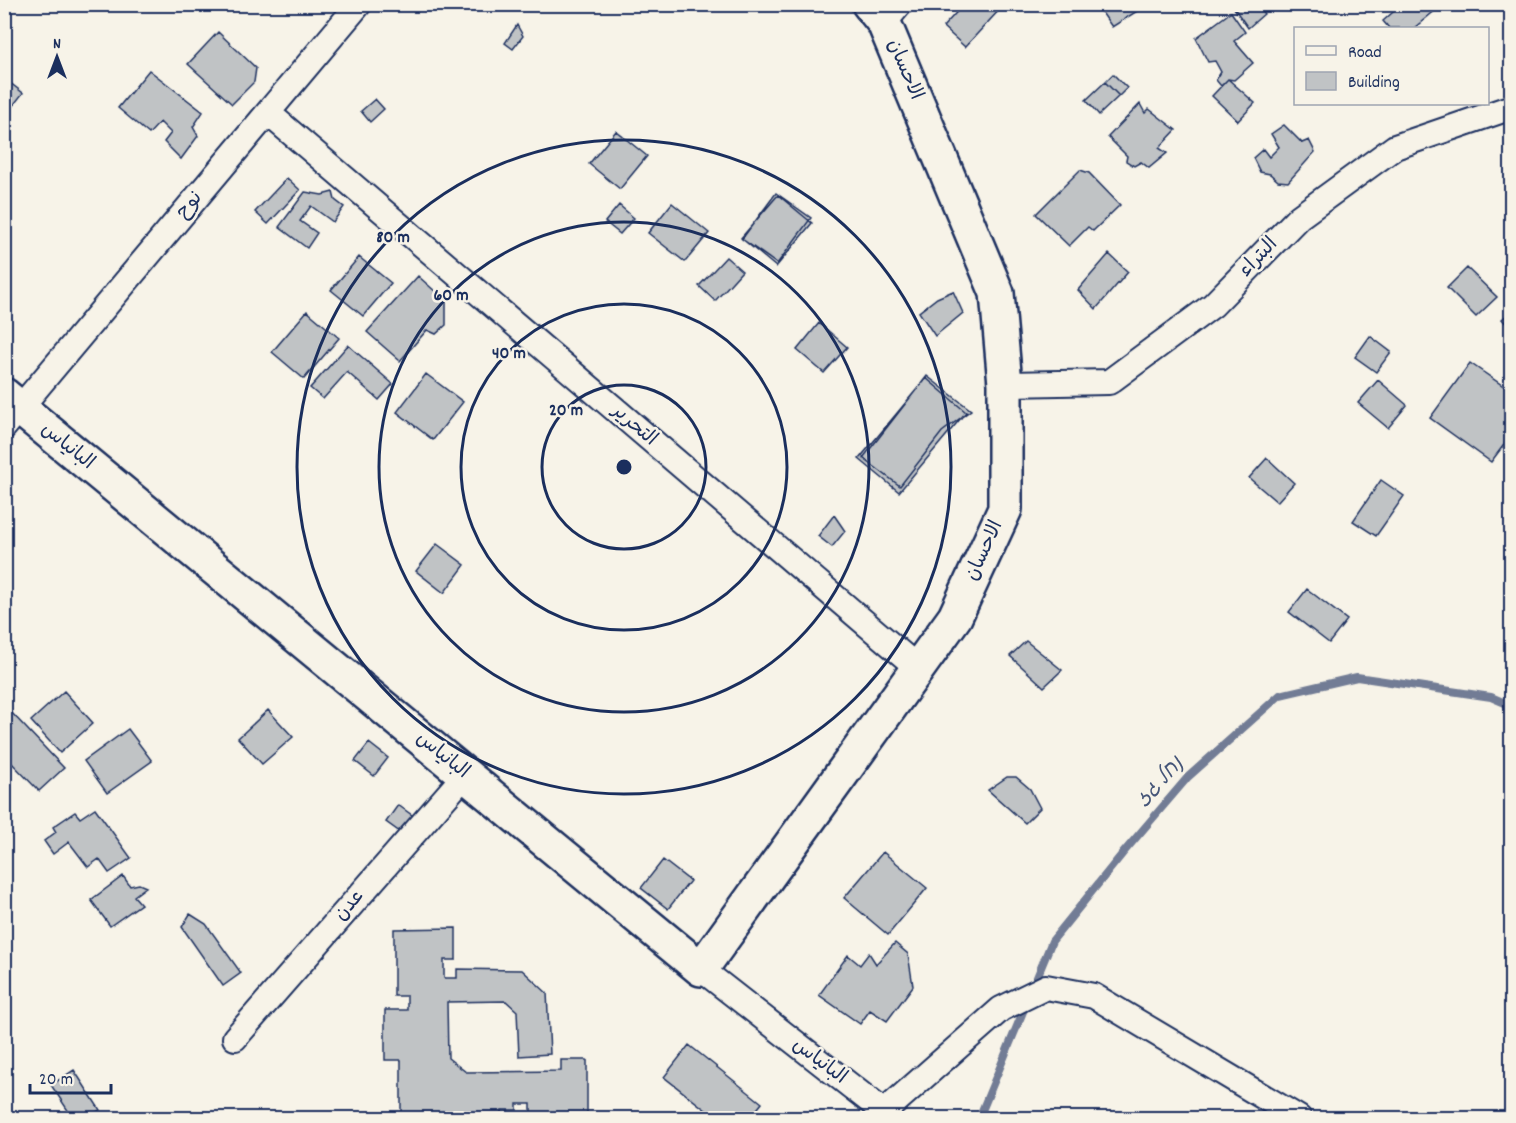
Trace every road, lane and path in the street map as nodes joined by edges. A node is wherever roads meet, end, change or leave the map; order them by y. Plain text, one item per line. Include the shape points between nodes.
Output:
1 (359, 4) edge
2 (884, 11) edge
3 (1512, 107) edge
4 (268, 113) junction
5 (1005, 384) junction
6 (10, 410) edge
7 (918, 668) junction
8 (465, 775) junction
9 (701, 969) junction
10 (235, 1038) dead end
11 (1299, 1119) edge

1 - 4 street, نوح
2 - 5 street, الاحسان via 997,293
3 - 5 street, البتراء via 1395,147 1299,217 1213,305 1109,382
4 - 6 street, نوح
4 - 7 street, التحرير
5 - 7 street, الاحسان via 1005,509 955,617
6 - 8 street, البانياس
7 - 9 street, الاحسان
8 - 9 street, البانياس
8 - 10 street, عدن
9 - 11 street, البانياس via 884,1112 1001,1009 1046,987 1094,996

